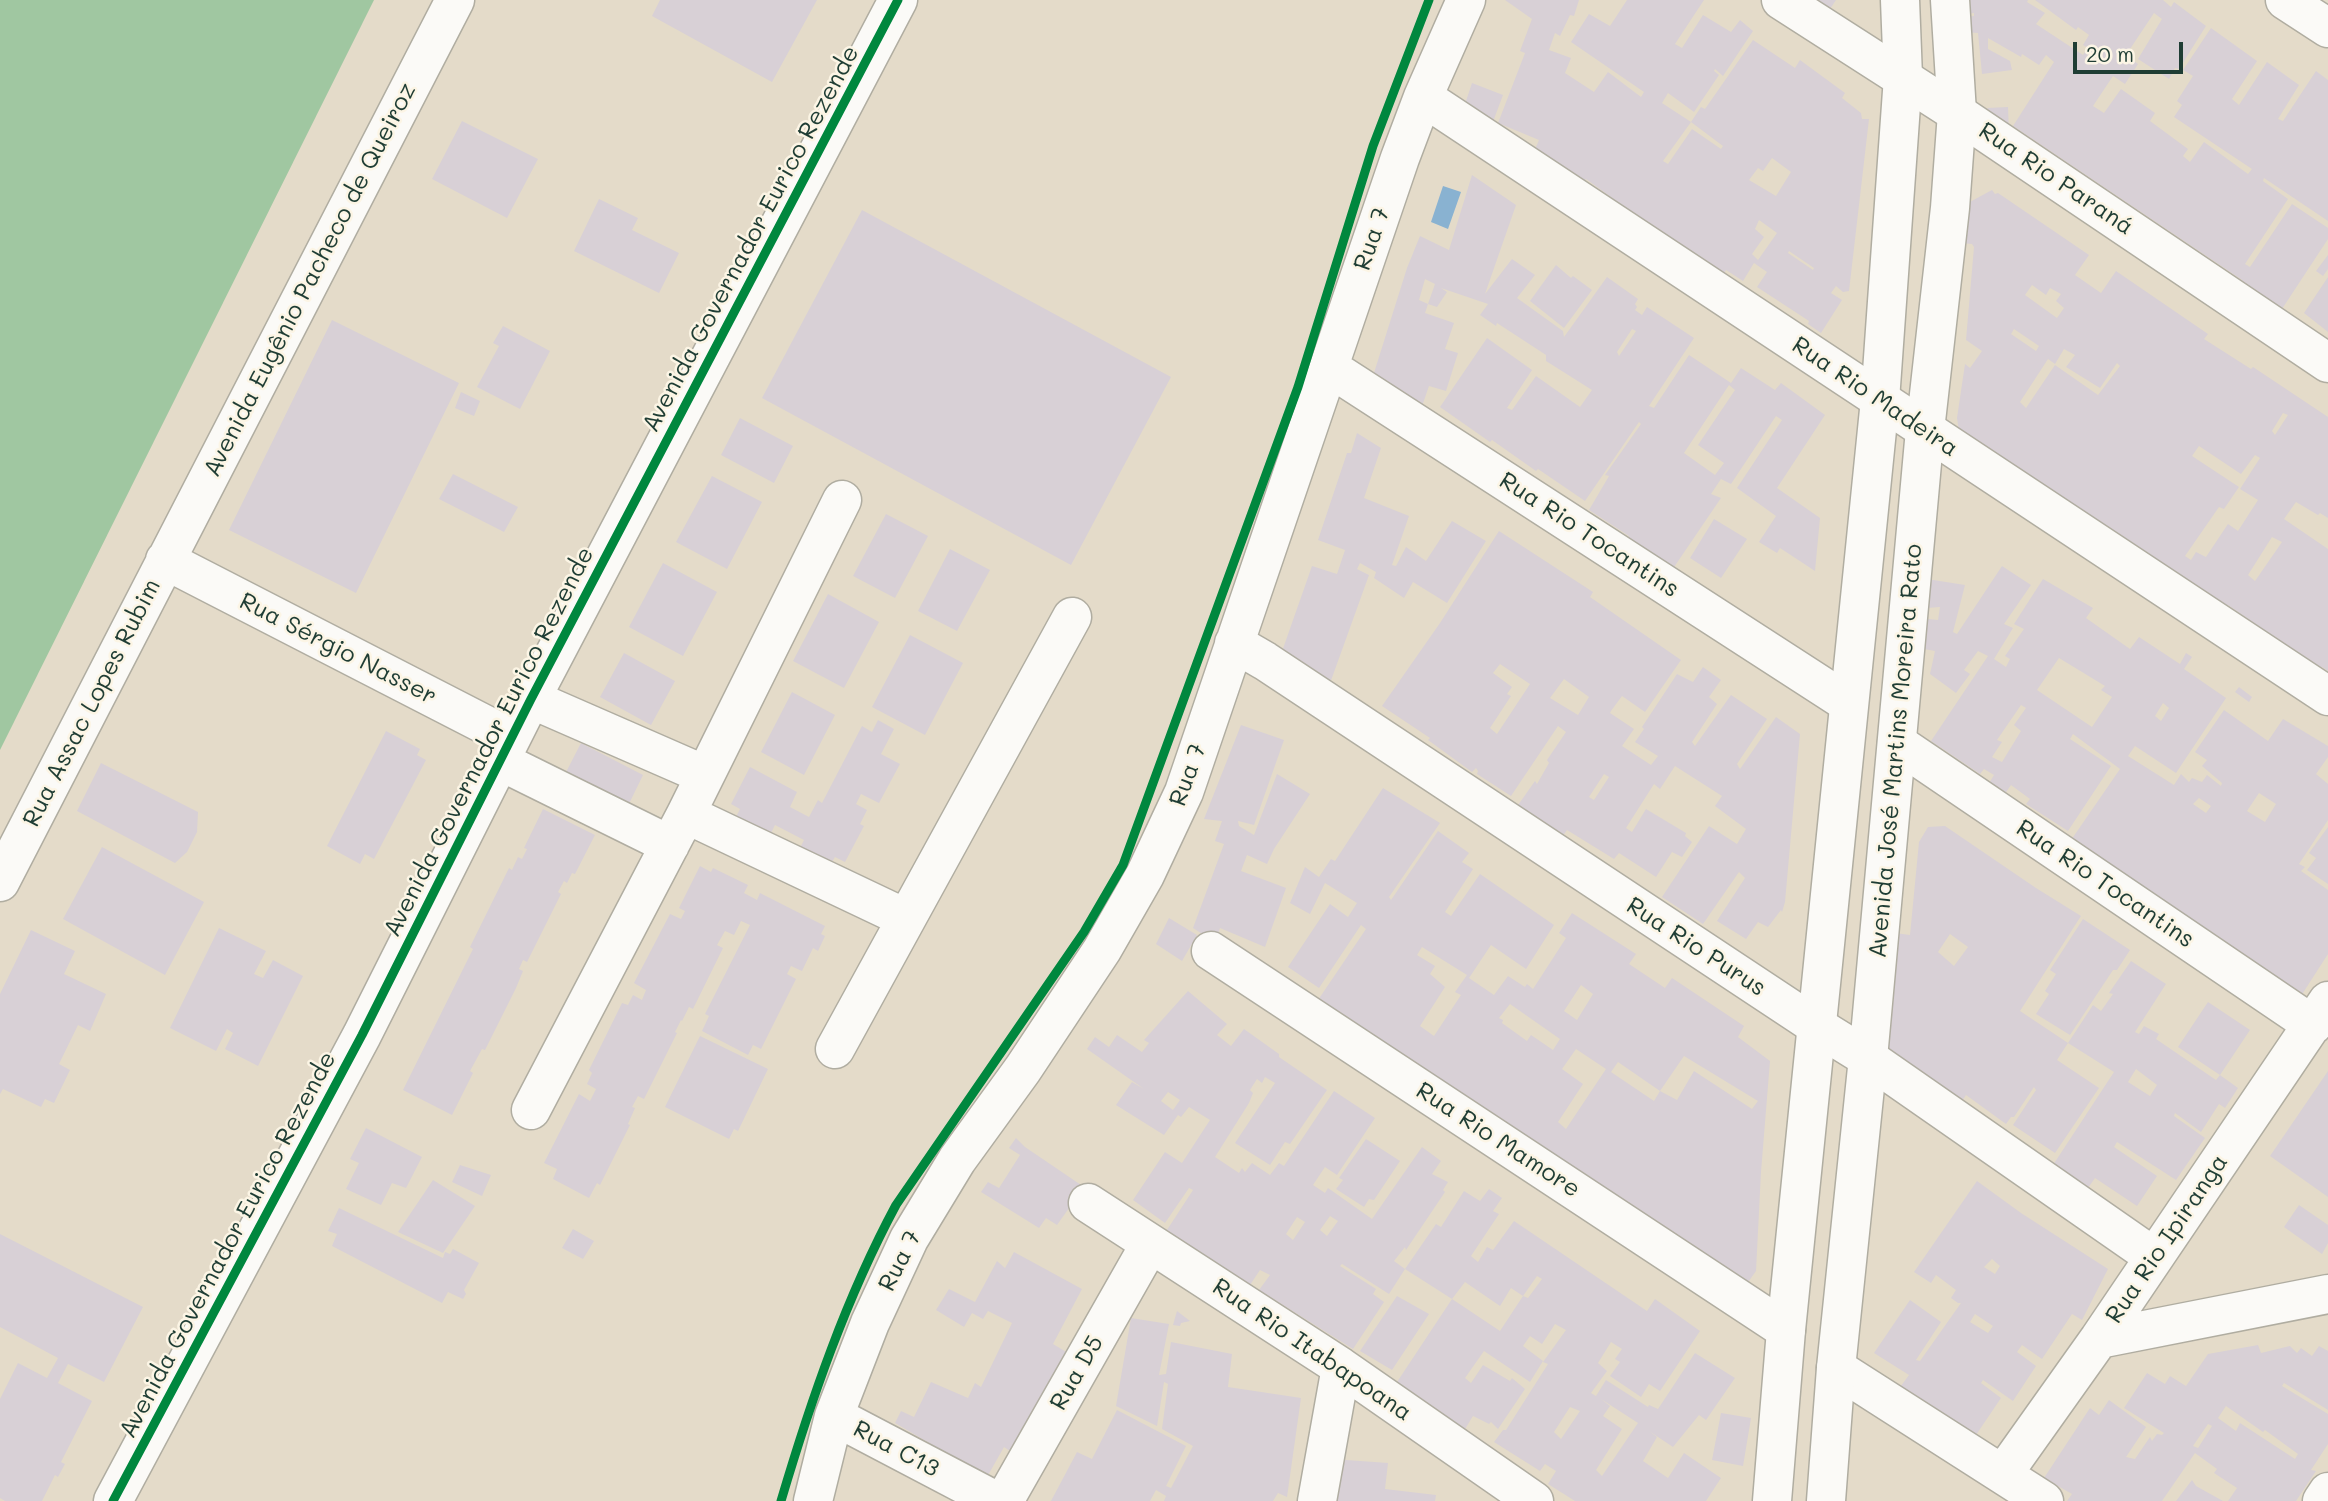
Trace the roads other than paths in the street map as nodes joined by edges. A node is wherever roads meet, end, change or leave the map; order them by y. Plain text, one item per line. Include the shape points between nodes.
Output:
1 (455, 0) edge
2 (898, 0) edge
3 (1466, 0) edge
4 (1781, 0) edge
5 (1900, 0) edge
6 (1950, 0) edge
7 (2286, 0) edge
8 (2325, 18) edge
9 (1903, 77) junction
10 (1423, 97) junction
11 (1957, 113) junction
12 (2328, 363) edge
13 (1329, 368) junction
14 (1880, 400) junction
15 (1925, 430) junction
16 (842, 500) dead end
17 (165, 560) junction
18 (1072, 617) dead end
19 (1234, 643) junction
20 (2328, 696) edge
21 (531, 699) junction
22 (1848, 703) junction
23 (1897, 743) junction
24 (506, 750) junction
25 (705, 775) junction
26 (678, 829) junction
27 (0, 882) edge
28 (905, 918) junction
29 (1211, 951) dead end
30 (2320, 1013) edge
31 (1818, 1027) junction
32 (835, 1049) dead end
33 (1868, 1058) junction
34 (530, 1110) dead end
35 (1088, 1203) dead end
36 (1150, 1244) junction
37 (2154, 1257) junction
38 (2328, 1294) edge
39 (1786, 1330) junction
40 (2099, 1339) junction
41 (1341, 1367) junction
42 (1836, 1368) junction
43 (834, 1416) junction
44 (2003, 1474) junction
45 (2328, 1492) edge
46 (113, 1501) edge
47 (813, 1501) edge
48 (996, 1501) edge
49 (1004, 1501) edge
50 (1317, 1501) edge
51 (1534, 1501) edge
52 (1772, 1501) edge
53 (1826, 1501) edge
54 (2044, 1501) edge
55 (2322, 1501) edge

1 - 17 street, Avenida Eugênio Pacheco de Queiroz
2 - 21 street, Avenida Governador Eurico Rezende
3 - 10 street, Rua 7
4 - 9 street, Rua Rio Paraná
5 - 9 street, Avenida José Martins Moreira Rato
6 - 11 street, Avenida José Martins Moreira Rato
7 - 8 street
9 - 11 street, Rua Rio Paraná
9 - 14 street, Avenida José Martins Moreira Rato
10 - 13 street, Rua 7
10 - 14 street, Rua Rio Madeira
11 - 12 street, Rua Rio Paraná
11 - 15 street, Avenida José Martins Moreira Rato
13 - 19 street, Rua 7
13 - 22 street, Rua Rio Tocantins
14 - 15 street, Rua Rio Madeira
14 - 22 street, Avenida José Martins Moreira Rato
15 - 20 street, Rua Rio Madeira
15 - 23 street, Avenida José Martins Moreira Rato
16 - 25 street
17 - 24 street, Rua Sérgio Nasser
17 - 27 street, Rua Assac Lopes Rubim
18 - 28 street
19 - 31 street, Rua Rio Purus
19 - 43 street, Rua 7 via 1184,792 1145,875 1102,950 957,1160 909,1239
21 - 24 street, Avenida Governador Eurico Rezende
21 - 25 street
22 - 31 street, Avenida José Martins Moreira Rato
23 - 30 street, Rua Rio Tocantins
23 - 33 street, Avenida José Martins Moreira Rato
24 - 26 street, Rua Sérgio Nasser
24 - 46 street, Avenida Governador Eurico Rezende via 355,1048
25 - 26 street
26 - 28 street, Rua Sérgio Nasser
26 - 34 street
28 - 32 street
29 - 39 street, Rua Rio Mamore
30 - 37 street, Rua Rio Ipiranga
31 - 33 street, Rua Rio Purus
31 - 39 street, Avenida José Martins Moreira Rato
33 - 37 street, Rua Rio Purus
33 - 42 street, Avenida José Martins Moreira Rato
35 - 36 street, Rua Rio Itabapoana
36 - 41 street, Rua Rio Itabapoana
36 - 49 street, Rua D5
37 - 40 street, Rua Rio Ipiranga
38 - 40 street
39 - 52 street, Avenida José Martins Moreira Rato
40 - 44 street, Rua Rio Ipiranga
41 - 50 street
41 - 51 street, Rua Rio Itabapoana
42 - 44 street
42 - 53 street, Avenida José Martins Moreira Rato
43 - 47 street, Rua 7
43 - 48 street, Rua C13
44 - 54 street
45 - 55 street

